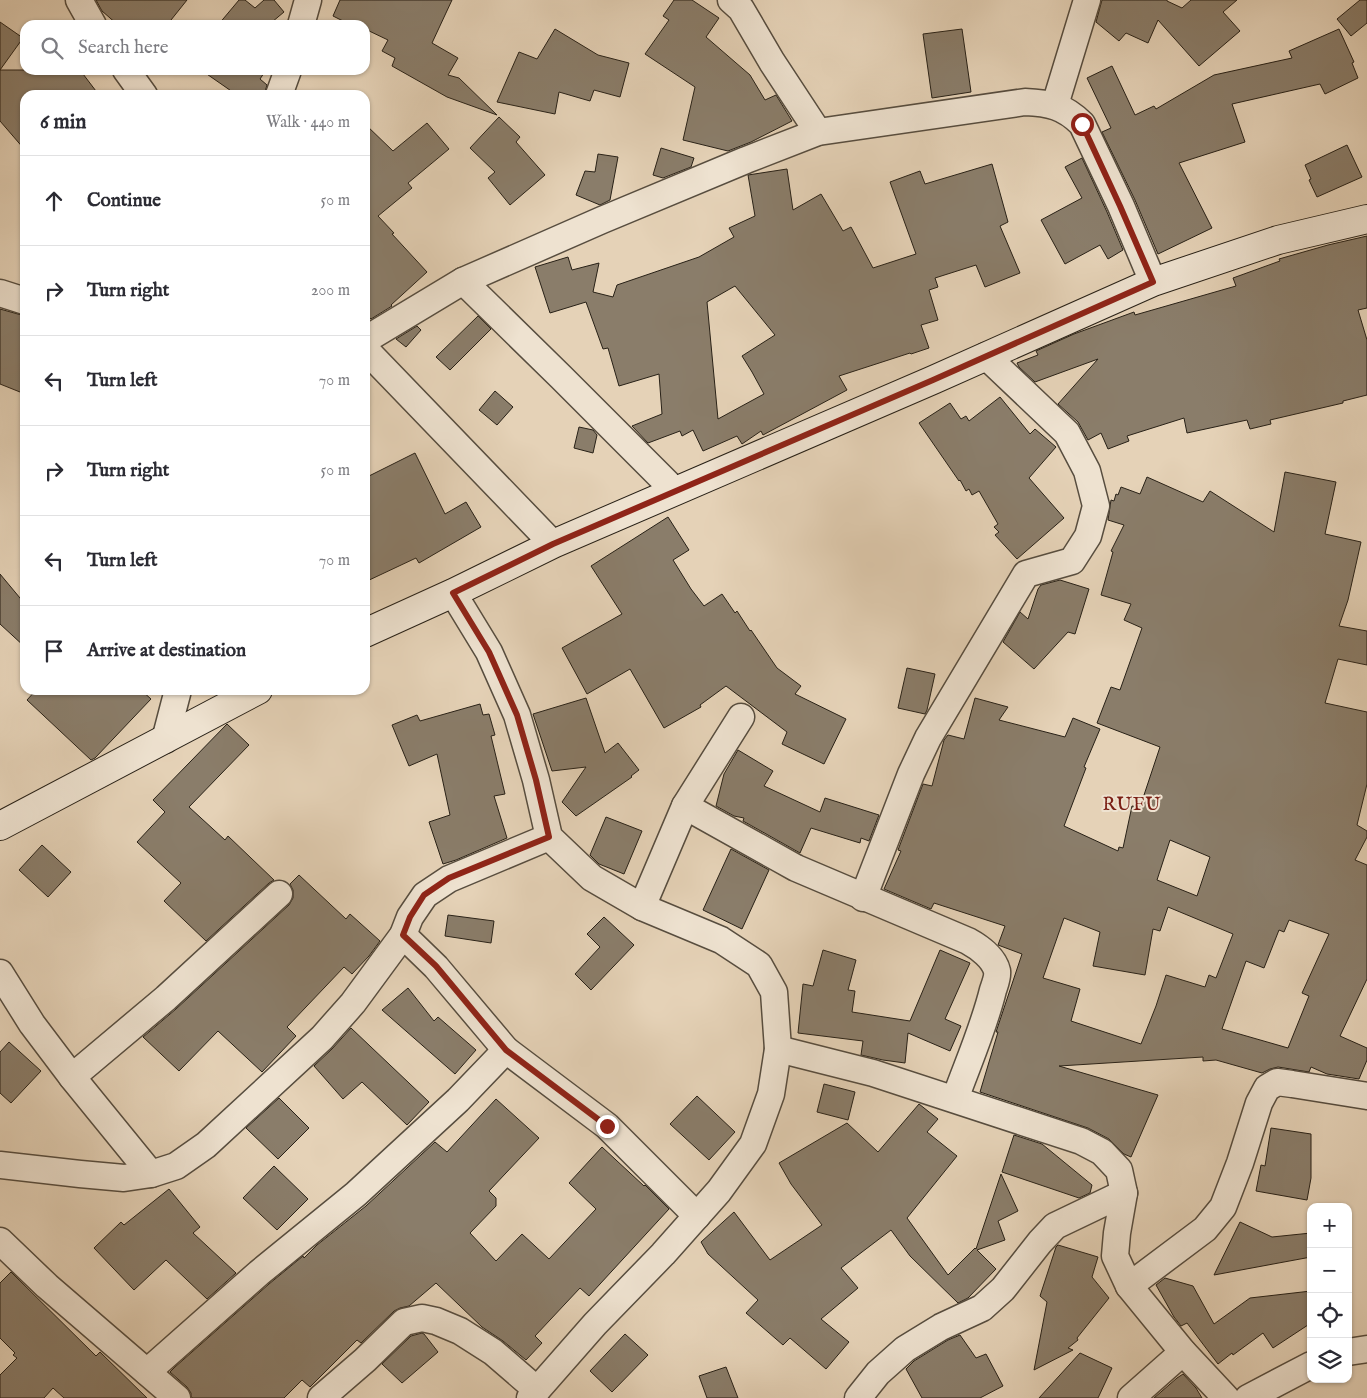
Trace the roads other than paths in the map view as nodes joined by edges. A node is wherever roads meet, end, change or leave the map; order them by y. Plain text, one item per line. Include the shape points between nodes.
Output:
1 (79, 0) edge
2 (308, 0) edge
3 (1087, 0) edge
4 (738, 3) edge
5 (91, 20) edge
6 (302, 20) edge
7 (130, 75) edge
8 (286, 75) edge
9 (140, 90) edge
10 (281, 90) edge
11 (1055, 105) junction
12 (818, 132) junction
13 (1367, 219) edge
14 (462, 281) junction
15 (1153, 282) junction
16 (0, 293) edge
17 (20, 299) edge
18 (370, 337) edge
19 (370, 354) edge
20 (986, 356) junction
21 (675, 491) junction
22 (553, 544) junction
23 (453, 593) junction
24 (370, 631) edge
25 (177, 695) edge
26 (249, 695) edge
27 (741, 717) dead end
28 (165, 740) junction
29 (685, 806) junction
30 (0, 826) edge
31 (549, 837) junction
32 (279, 894) dead end
33 (863, 898) junction
34 (642, 907) junction
35 (403, 935) junction
36 (0, 973) edge
37 (778, 1049) junction
38 (506, 1050) junction
39 (72, 1077) junction
40 (1367, 1096) edge
41 (955, 1099) junction
42 (0, 1165) edge
43 (151, 1174) junction
44 (1124, 1194) junction
45 (697, 1216) junction
46 (0, 1241) edge
47 (1129, 1286) junction
48 (1367, 1349) edge
49 (1352, 1351) edge
50 (1183, 1352) junction
51 (1307, 1367) edge
52 (147, 1372) junction
53 (534, 1394) edge
54 (177, 1398) edge
55 (321, 1398) edge
56 (858, 1398) edge
57 (1131, 1398) edge
58 (1226, 1398) edge
59 (1248, 1398) edge

1 - 5 street
2 - 6 street
3 - 11 street
4 - 12 street
7 - 9 street
8 - 10 street
11 - 12 street via 1025,102
11 - 15 street via 1082,124
12 - 14 street
13 - 15 street via 1278,240
14 - 18 street
14 - 21 street
15 - 20 street
16 - 17 street
19 - 22 street
20 - 21 street
20 - 33 street via 1067,433 1087,471 1096,506 1088,536 1072,561 1026,574 928,738
21 - 22 street
22 - 23 street
23 - 24 street
23 - 31 street via 489,652 517,715
25 - 28 street
26 - 28 street
27 - 29 street
28 - 30 street
29 - 33 street via 796,868
29 - 34 street
31 - 34 street via 592,878
31 - 35 street via 449,878 424,895
32 - 39 street via 166,998
33 - 41 street via 968,941 994,963 997,974 988,1010
34 - 37 street via 721,940 759,965 774,992
35 - 38 street via 436,966
35 - 43 street via 353,1004 322,1038 206,1145 176,1166
36 - 39 street via 32,1024
37 - 41 street via 874,1073
37 - 45 street via 771,1094 753,1144
38 - 45 street via 607,1126
38 - 52 street via 458,1100 356,1194 259,1273
39 - 43 street
40 - 47 street via 1277,1082 1267,1088 1223,1207 1205,1229
41 - 44 street via 1081,1141 1102,1152 1119,1170
42 - 43 street via 124,1178
44 - 47 street via 1115,1256
44 - 56 street via 1055,1226 1003,1289 982,1308 941,1326 905,1349 878,1373
45 - 53 street
46 - 52 street
47 - 50 street
48 - 49 street
50 - 57 street
50 - 58 street
51 - 59 street
52 - 54 street
53 - 55 street via 492,1352 460,1331 422,1318 404,1322

